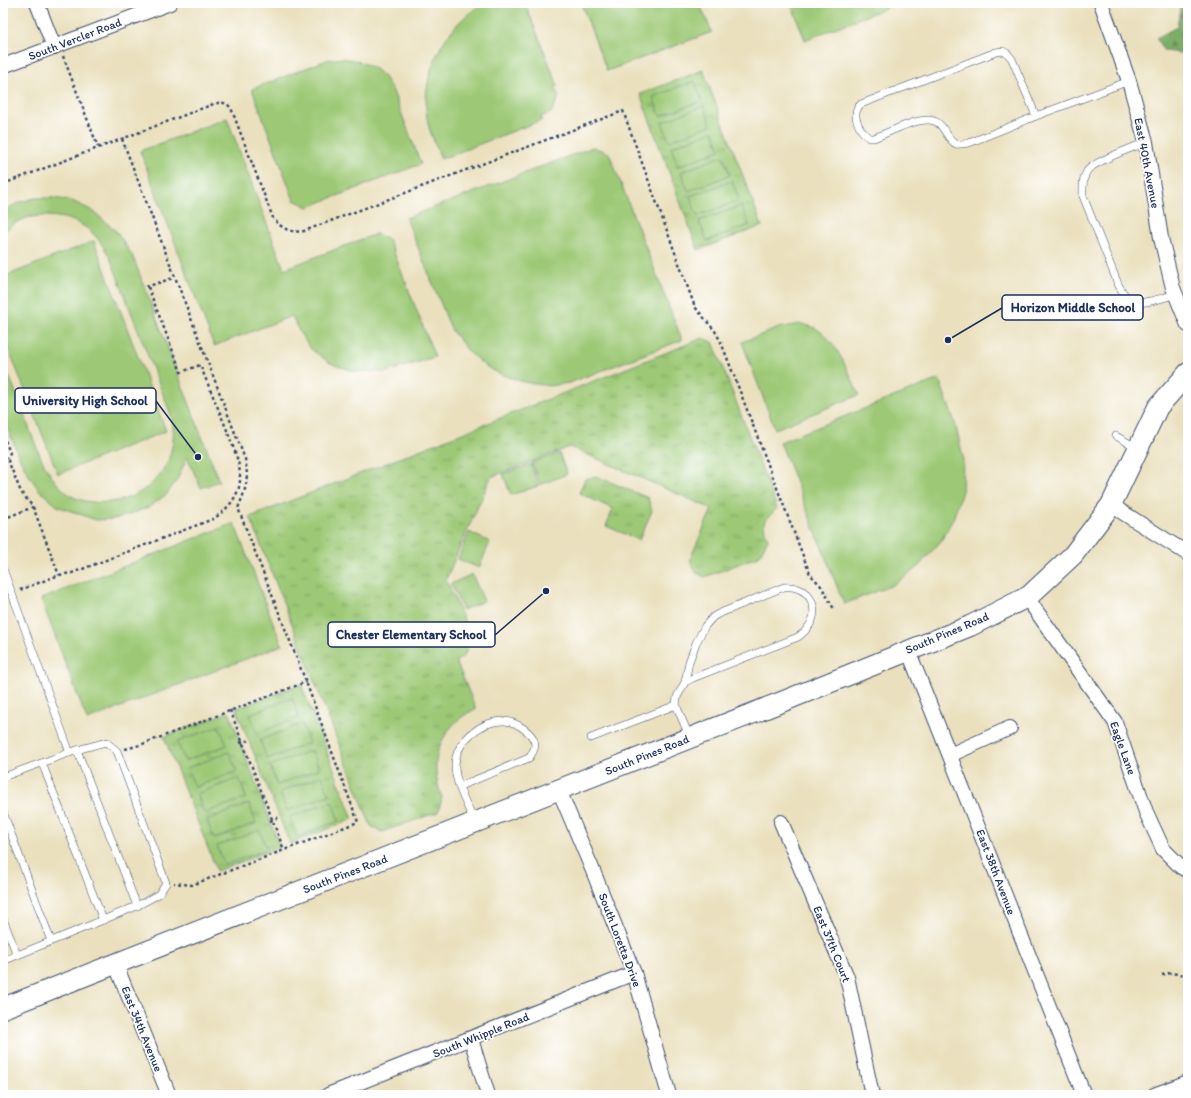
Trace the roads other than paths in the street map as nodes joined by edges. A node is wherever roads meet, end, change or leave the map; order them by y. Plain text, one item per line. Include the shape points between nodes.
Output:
1 (37, 3) edge
2 (170, 3) edge
3 (1101, 3) edge
4 (56, 46) junction
5 (3, 66) edge
6 (1129, 81) junction
7 (1036, 116) junction
8 (1146, 142) junction
9 (1176, 294) junction
10 (1188, 325) edge
11 (1188, 373) edge
12 (1116, 436) dead end
13 (1138, 448) junction
14 (1111, 505) junction
15 (1188, 554) edge
16 (3, 569) edge
17 (1029, 596) junction
18 (908, 650) junction
19 (684, 682) junction
20 (676, 705) junction
21 (1010, 728) dead end
22 (591, 738) dead end
23 (690, 738) junction
24 (74, 751) junction
25 (950, 755) junction
26 (42, 763) junction
27 (3, 777) edge
28 (460, 786) junction
29 (559, 790) junction
30 (3, 812) edge
31 (781, 822) dead end
32 (474, 823) junction
33 (1185, 869) edge
34 (137, 906) junction
35 (3, 919) edge
36 (103, 920) junction
37 (51, 941) junction
38 (17, 955) junction
39 (3, 960) edge
40 (116, 963) junction
41 (634, 973) junction
42 (3, 1008) edge
43 (471, 1039) junction
44 (1188, 1082) edge
45 (169, 1095) edge
46 (328, 1095) edge
47 (488, 1095) edge
48 (669, 1095) edge
49 (872, 1095) edge
50 (1084, 1095) edge
51 (1154, 1095) edge

1 - 4 street
2 - 4 street, South Vercler Road
3 - 6 street, East 40th Avenue
4 - 5 street, South Vercler Road
6 - 7 lane
6 - 8 street, East 40th Avenue
7 - 7 lane via 1012,59 1003,51 861,104 857,107 856,113 860,128 869,138 929,120 937,122 956,144 969,143
8 - 9 street, East 40th Avenue via 1161,238
8 - 9 lane via 1095,164 1087,171 1083,182 1083,196 1124,295 1132,301 1142,302
9 - 10 street, East 40th Avenue
11 - 13 street, South Pines Road via 1158,407
12 - 13 lane
13 - 14 street, South Pines Road
14 - 15 street
14 - 17 street, South Pines Road via 1073,555
16 - 24 lane
17 - 18 street, South Pines Road via 970,626
17 - 33 street, Eagle Lane via 1027,598 1115,722 1148,818 1163,849
18 - 23 street, South Pines Road
18 - 25 street, East 38th Avenue
19 - 19 lane via 696,643 704,626 713,617 784,587 801,590 810,596 813,608 810,625 798,637
19 - 20 lane
20 - 22 lane
20 - 23 lane
21 - 25 street
23 - 29 street, South Pines Road
24 - 26 lane
24 - 34 lane
24 - 34 lane via 106,742 117,752 166,883 159,894
25 - 50 street, East 38th Avenue
26 - 27 lane
26 - 36 lane
28 - 28 lane via 455,767 456,758 469,736 496,722 505,721 527,732 535,745 534,752 529,758
28 - 32 lane
29 - 32 street, South Pines Road
29 - 41 street, South Loretta Drive
30 - 37 lane
31 - 49 street, East 37th Court via 847,977
32 - 40 street, South Pines Road
34 - 36 lane
35 - 38 lane
36 - 37 lane
37 - 38 lane
38 - 39 lane
40 - 42 street, South Pines Road
40 - 45 street, East 34th Avenue
41 - 43 street, South Whipple Road
41 - 48 street, South Loretta Drive
43 - 46 street, South Whipple Road
43 - 47 street
44 - 51 street

